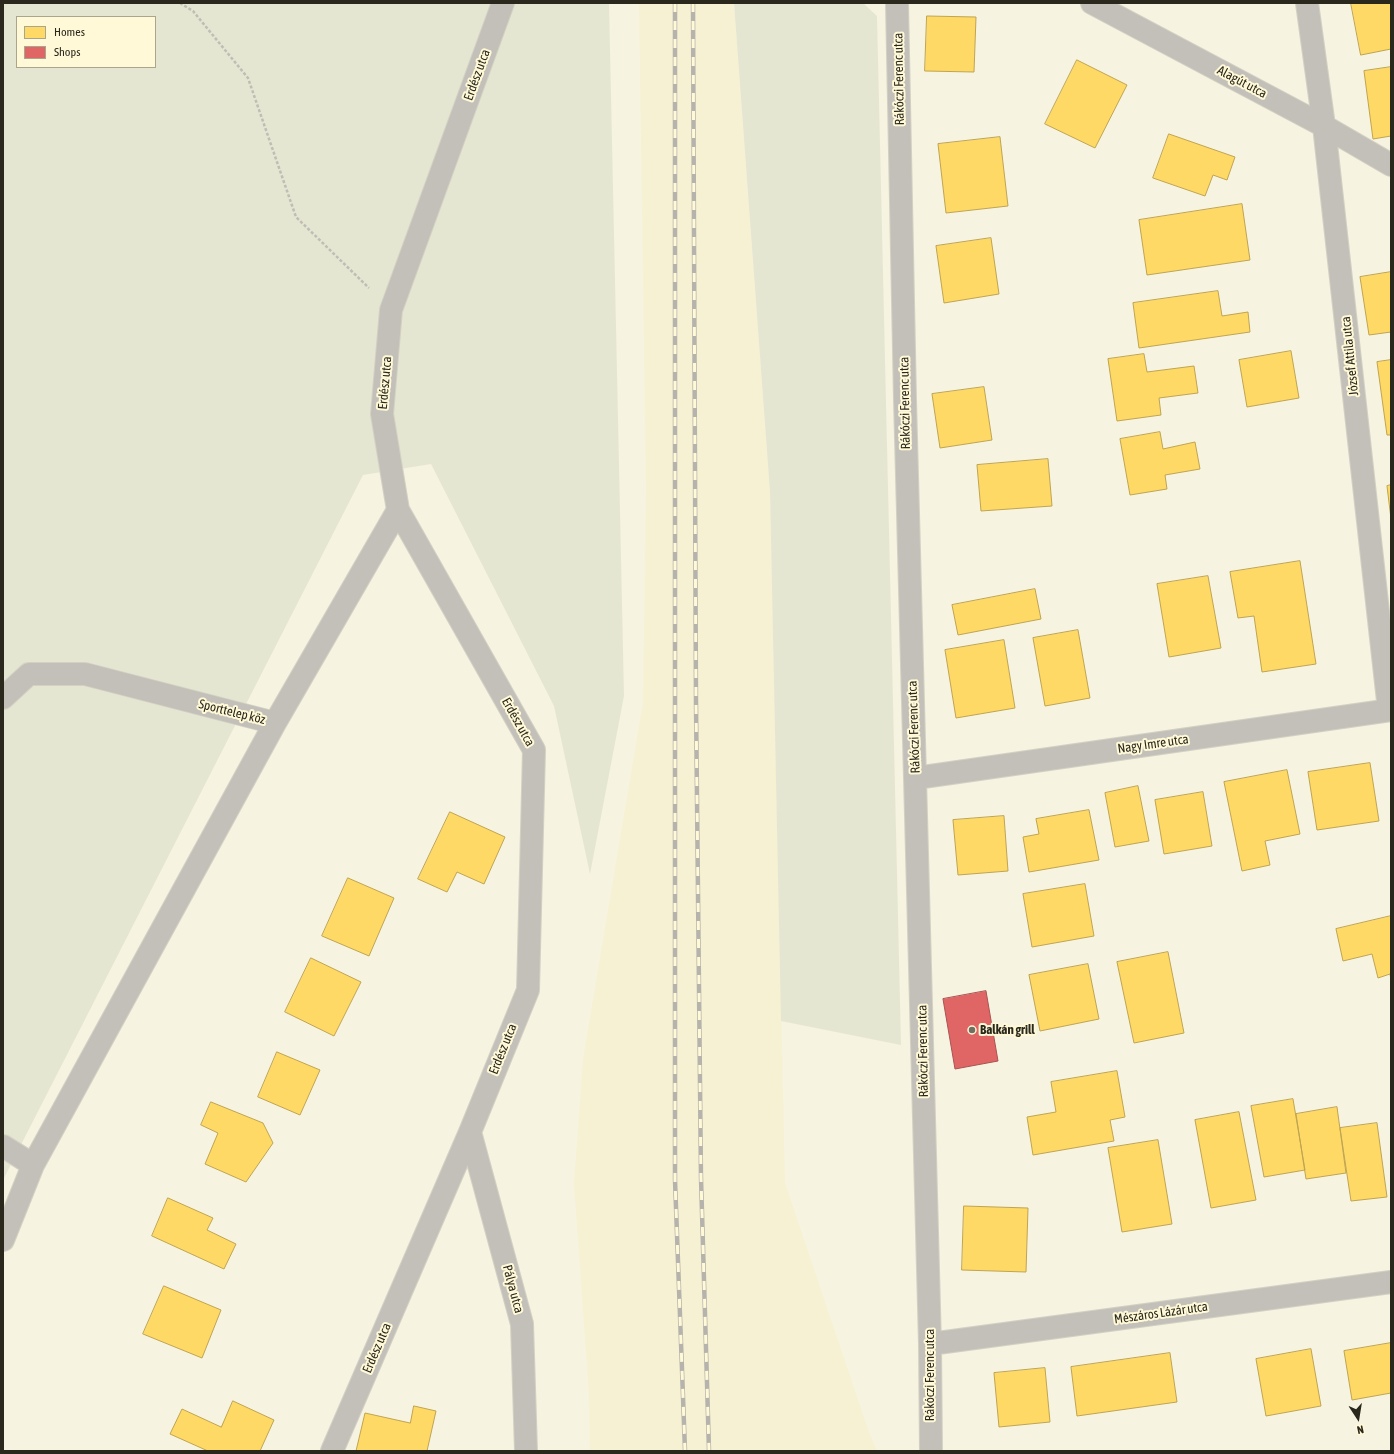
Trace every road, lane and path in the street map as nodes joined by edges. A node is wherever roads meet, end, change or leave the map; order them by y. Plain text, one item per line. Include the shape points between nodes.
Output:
1 (180, 3) edge
2 (503, 3) edge
3 (897, 3) edge
4 (1092, 3) edge
5 (1306, 3) edge
6 (1324, 126) junction
7 (1391, 164) edge
8 (391, 310) junction
9 (398, 510) junction
10 (3, 698) edge
11 (1390, 710) edge
12 (275, 723) junction
13 (916, 778) junction
14 (470, 1132) junction
15 (3, 1146) edge
16 (33, 1165) junction
17 (3, 1240) edge
18 (1391, 1282) edge
19 (930, 1344) junction
20 (332, 1451) edge
21 (526, 1451) edge
22 (931, 1451) edge

1 - 8 path via 193,11 248,78 296,217
2 - 8 street, Erdész utca
3 - 13 street, Rákóczi Ferenc utca
4 - 6 street, Alagút utca
5 - 6 street, József Attila utca
6 - 7 street, Alagút utca
6 - 11 street, József Attila utca
8 - 9 street, Erdész utca via 382,414
9 - 12 street, Sporttelep köz
9 - 14 street, Erdész utca via 534,750 528,990
10 - 12 street, Sporttelep köz via 29,674 85,674
11 - 13 street, Nagy Imre utca
12 - 16 street
13 - 19 street, Rákóczi Ferenc utca
14 - 20 street, Erdész utca
14 - 21 street, Pálya utca via 522,1324
15 - 16 street
16 - 17 street
18 - 19 street, Mészáros Lázár utca
19 - 22 street, Rákóczi Ferenc utca

